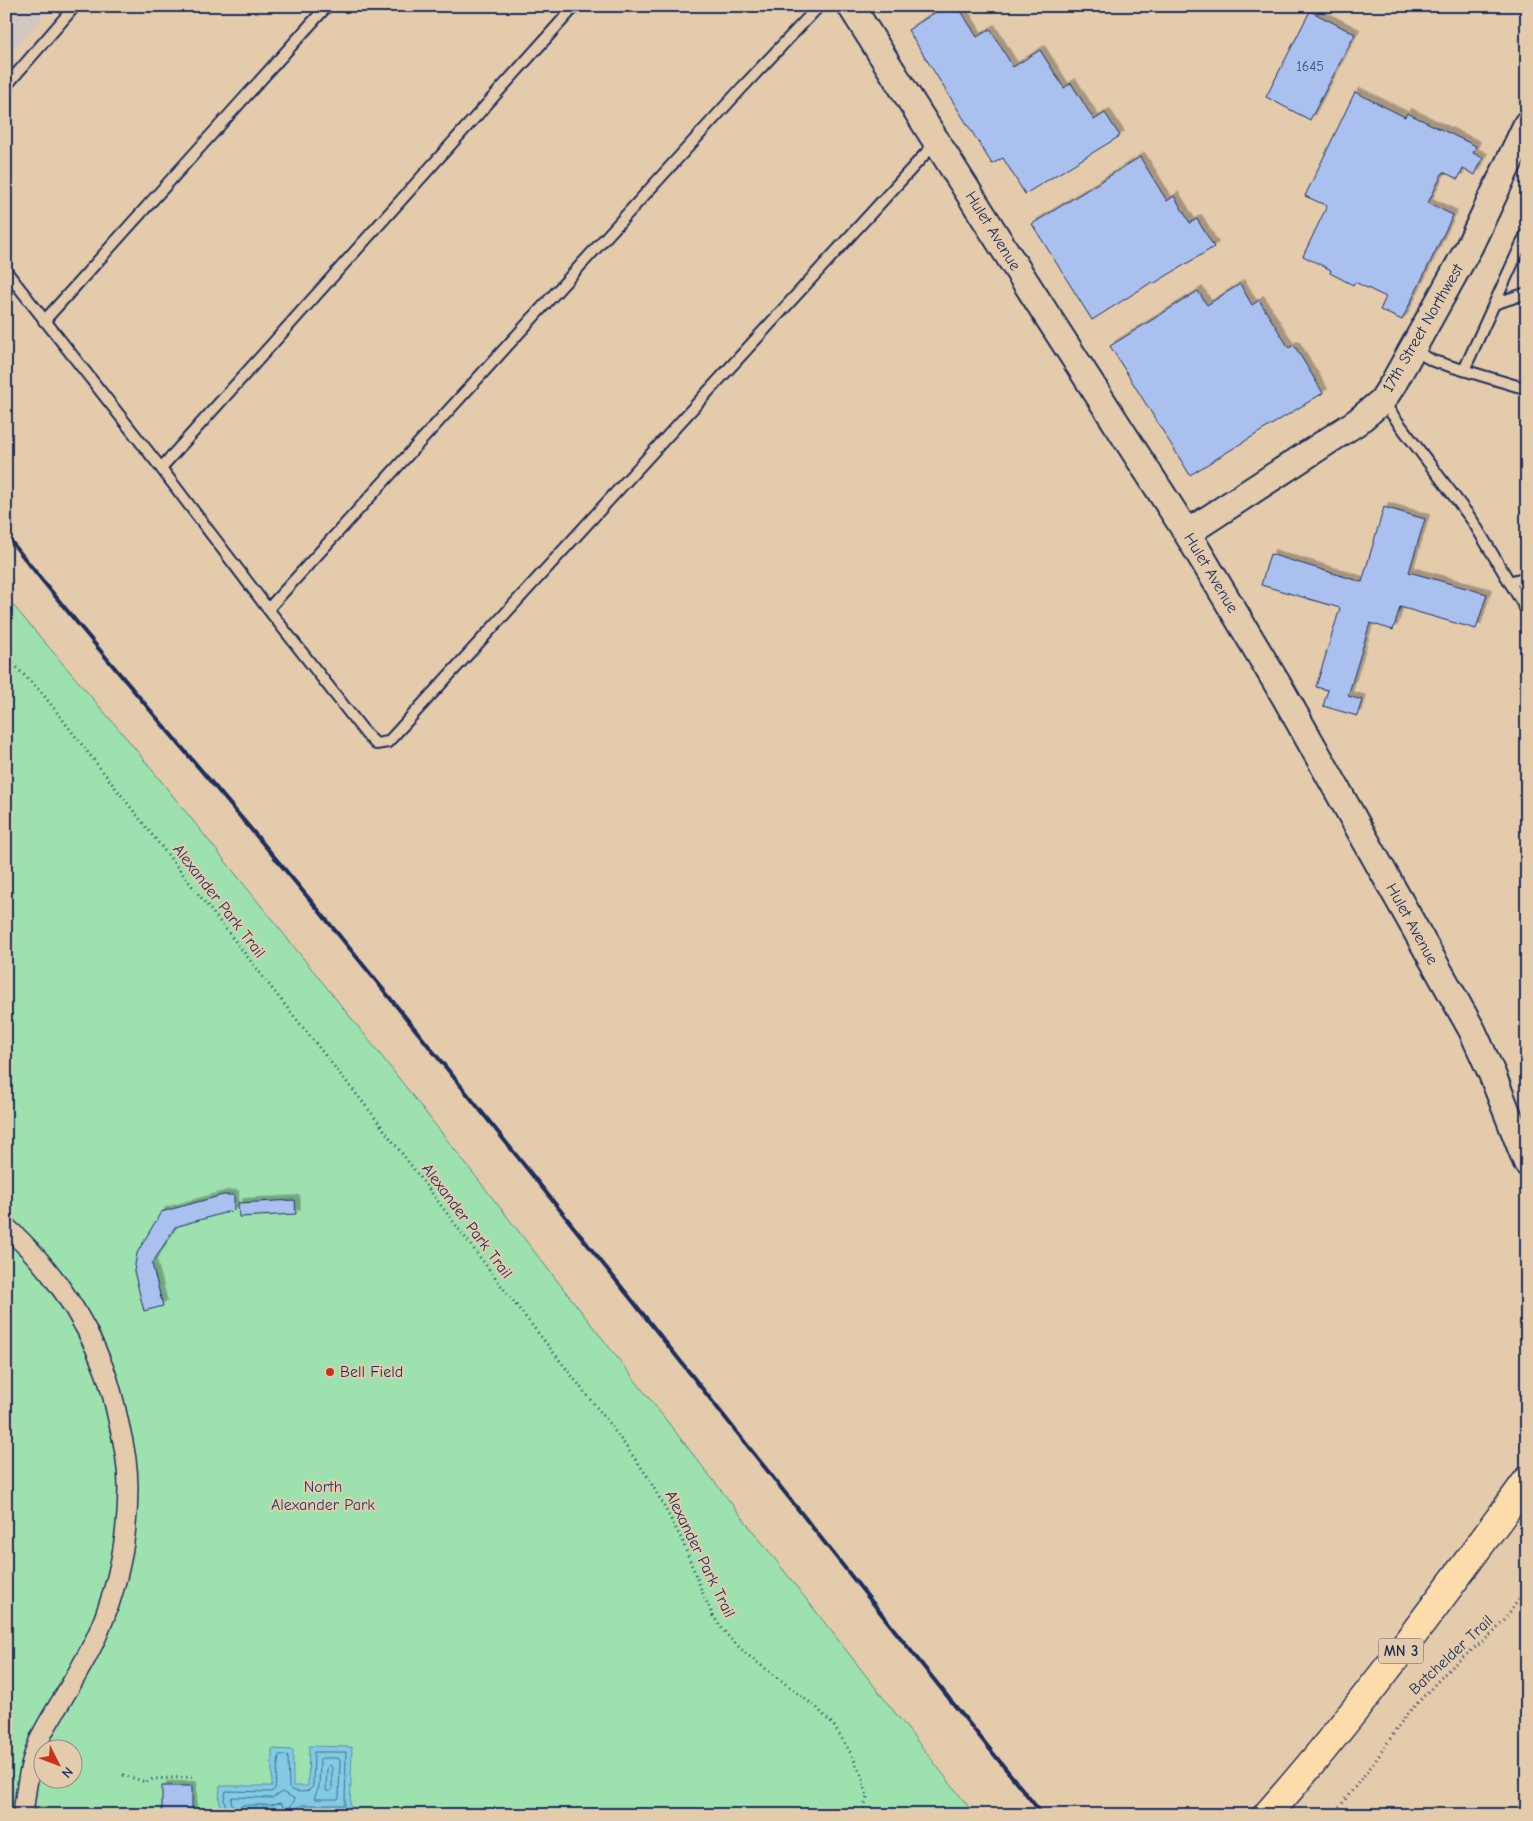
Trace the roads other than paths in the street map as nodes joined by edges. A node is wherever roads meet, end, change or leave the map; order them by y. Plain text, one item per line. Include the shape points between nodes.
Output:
1 (75, 6) edge
2 (327, 6) edge
3 (575, 6) edge
4 (819, 6) edge
5 (851, 6) edge
6 (6, 86) edge
7 (1527, 124) edge
8 (937, 141) junction
9 (1527, 232) edge
10 (6, 271) edge
11 (1527, 293) edge
12 (1494, 304) junction
13 (44, 321) junction
14 (1413, 349) junction
15 (1464, 370) junction
16 (1527, 389) edge
17 (1382, 401) junction
18 (161, 468) junction
19 (1187, 533) junction
20 (1527, 577) edge
21 (1509, 582) junction
22 (268, 609) junction
23 (1527, 611) edge
24 (1527, 1163) edge
25 (6, 1226) edge
26 (1527, 1481) edge
27 (23, 1815) edge
28 (1267, 1815) edge

1 - 6 lane
2 - 13 lane
3 - 18 lane
4 - 22 lane
5 - 8 street, Hulet Avenue
7 - 14 street, 17th Street Northwest via 1469,247
8 - 19 street, Hulet Avenue
8 - 22 lane via 388,742 376,744 366,734
9 - 12 lane
10 - 13 lane
11 - 12 lane
12 - 15 lane
13 - 18 lane
14 - 15 lane via 1433,361
14 - 17 street, 17th Street Northwest
15 - 16 lane
17 - 19 street, 17th Street Northwest via 1358,422
17 - 21 lane via 1472,520
18 - 22 lane
19 - 24 street, Hulet Avenue via 1284,696 1472,1030
20 - 21 lane
21 - 23 lane
25 - 27 street via 51,1274 89,1334 113,1397 128,1485 124,1537 108,1607 90,1651 40,1740 26,1785
26 - 28 highway, MN 3 via 1371,1690

